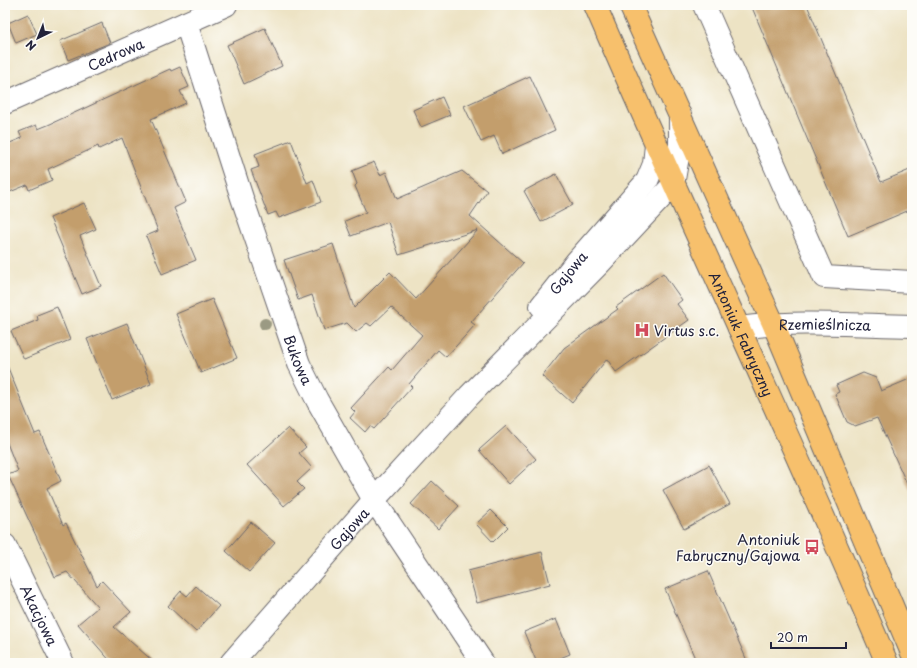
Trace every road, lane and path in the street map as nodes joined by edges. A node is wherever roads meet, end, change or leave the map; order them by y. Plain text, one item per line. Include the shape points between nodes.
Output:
1 (226, 5) edge
2 (595, 5) edge
3 (630, 5) edge
4 (704, 5) edge
5 (186, 23) junction
6 (5, 103) edge
7 (680, 115) junction
8 (656, 145) junction
9 (673, 185) junction
10 (912, 282) edge
11 (773, 323) junction
12 (912, 326) edge
13 (739, 328) junction
14 (469, 396) junction
15 (821, 435) junction
16 (793, 448) junction
17 (374, 500) junction
18 (5, 545) edge
19 (912, 653) edge
20 (63, 663) edge
21 (232, 663) edge
22 (483, 663) edge
23 (887, 663) edge

1 - 5 street, Cedrowa
2 - 8 main road, Antoniuk Fabryczny
3 - 7 main road
4 - 10 street via 824,277
5 - 6 street, Cedrowa
5 - 17 street, Bukowa via 299,364
7 - 9 street via 680,145
7 - 11 main road
8 - 9 main road, Antoniuk Fabryczny
8 - 14 street, Gajowa via 654,164 647,181 576,262
9 - 13 main road, Antoniuk Fabryczny
9 - 14 street, Gajowa
11 - 12 street, Rzemieślnicza
11 - 13 street, Rzemieślnicza
11 - 15 main road
13 - 16 main road, Antoniuk Fabryczny
14 - 17 street, Gajowa
15 - 16 main road
15 - 19 main road
16 - 23 main road, Antoniuk Fabryczny via 835,539
17 - 21 street, Gajowa
17 - 22 street, Bukowa
18 - 20 street, Akacjowa

